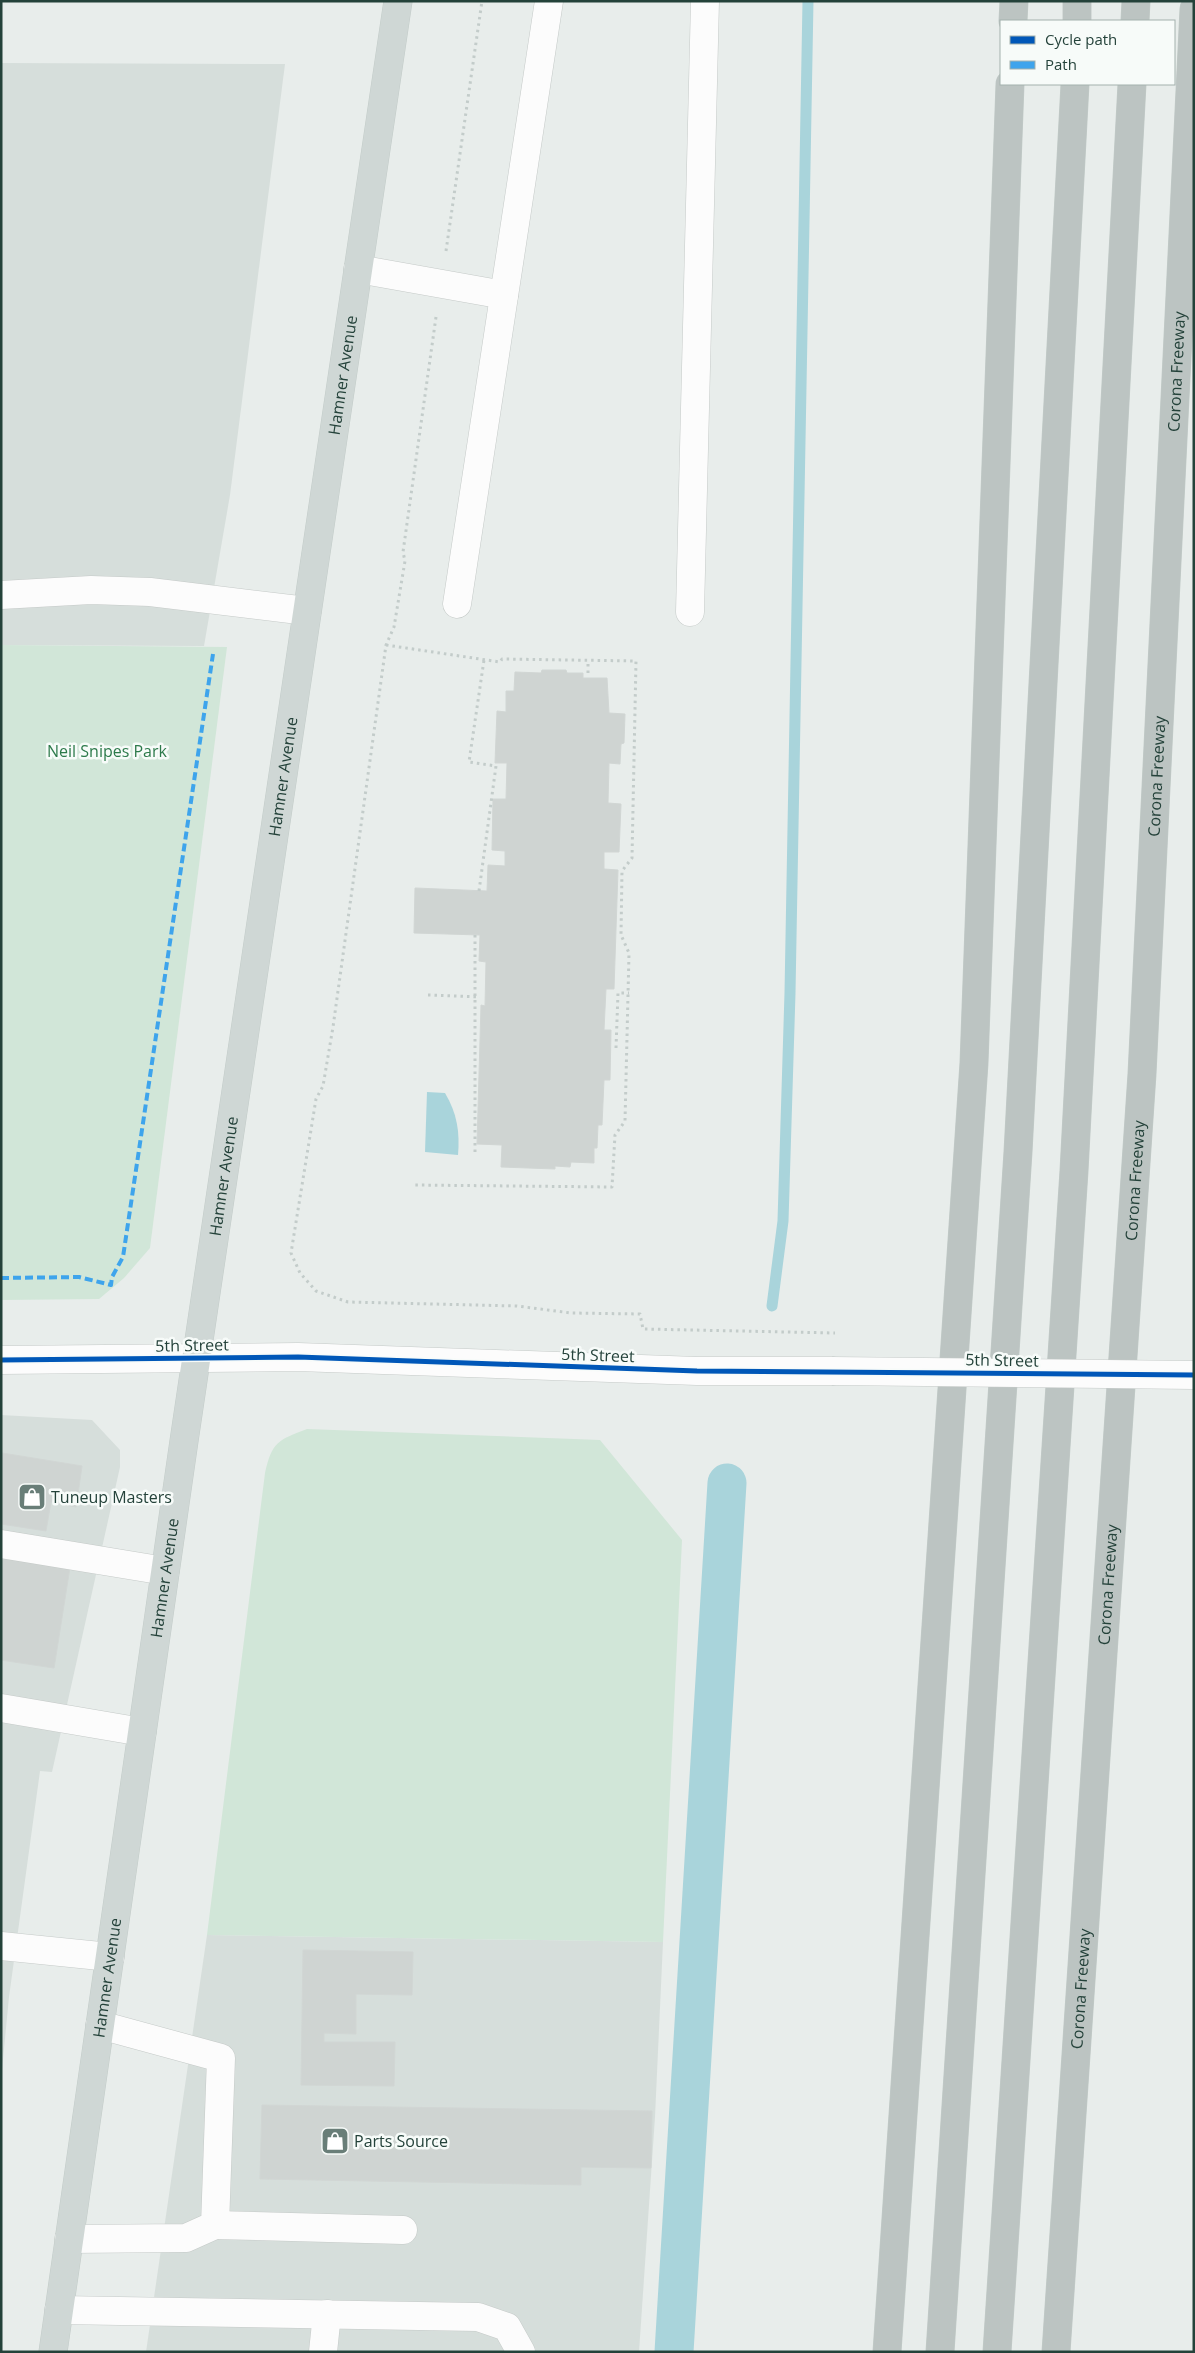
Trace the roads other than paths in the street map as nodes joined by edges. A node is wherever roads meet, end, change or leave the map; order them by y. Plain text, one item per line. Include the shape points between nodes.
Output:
1 (398, 1) edge
2 (549, 1) edge
3 (705, 1) edge
4 (1005, 1) edge
5 (1014, 1) edge
6 (1077, 1) edge
7 (1136, 1) edge
8 (1194, 9) edge
9 (1006, 20) edge
10 (1013, 20) edge
11 (1076, 20) edge
12 (1135, 20) edge
13 (1009, 85) edge
14 (1075, 85) edge
15 (1132, 85) edge
16 (358, 269) junction
17 (504, 295) junction
18 (1, 594) edge
19 (457, 604) dead end
20 (307, 611) junction
21 (690, 612) dead end
22 (196, 1357) junction
23 (1, 1360) edge
24 (1194, 1375) edge
25 (1, 1544) edge
26 (165, 1571) junction
27 (1, 1708) edge
28 (142, 1732) junction
29 (1, 1946) edge
30 (110, 1957) junction
31 (100, 2025) junction
32 (215, 2225) junction
33 (403, 2230) dead end
34 (69, 2239) junction
35 (59, 2310) junction
36 (328, 2314) junction
37 (53, 2352) edge
38 (322, 2352) edge
39 (521, 2352) edge
40 (887, 2352) edge
41 (940, 2352) edge
42 (997, 2352) edge
43 (1056, 2352) edge

1 - 16 main road, Hamner Avenue
2 - 17 street
3 - 21 street
4 - 9 highway
5 - 10 highway
6 - 11 highway
7 - 12 highway
8 - 43 highway, Corona Freeway via 1142,1074
13 - 40 highway via 974,1063
14 - 41 highway via 1018,1152
15 - 42 highway via 1074,1171
16 - 17 street
16 - 20 main road, Hamner Avenue
17 - 19 street
18 - 20 street via 91,590 150,592
20 - 22 main road, Hamner Avenue
22 - 23 street, 5th Street
22 - 24 street, 5th Street, bridge via 298,1357 697,1371
22 - 26 main road, Hamner Avenue
25 - 26 street
26 - 28 main road, Hamner Avenue
27 - 28 street
28 - 30 main road, Hamner Avenue
29 - 30 street
30 - 31 main road, Hamner Avenue
31 - 32 street via 221,2058
31 - 34 main road, Hamner Avenue
32 - 33 street
32 - 34 street via 186,2238
34 - 35 main road, Hamner Avenue
35 - 36 street
35 - 37 main road, Hamner Avenue
36 - 38 street
36 - 39 street via 478,2317 507,2327

